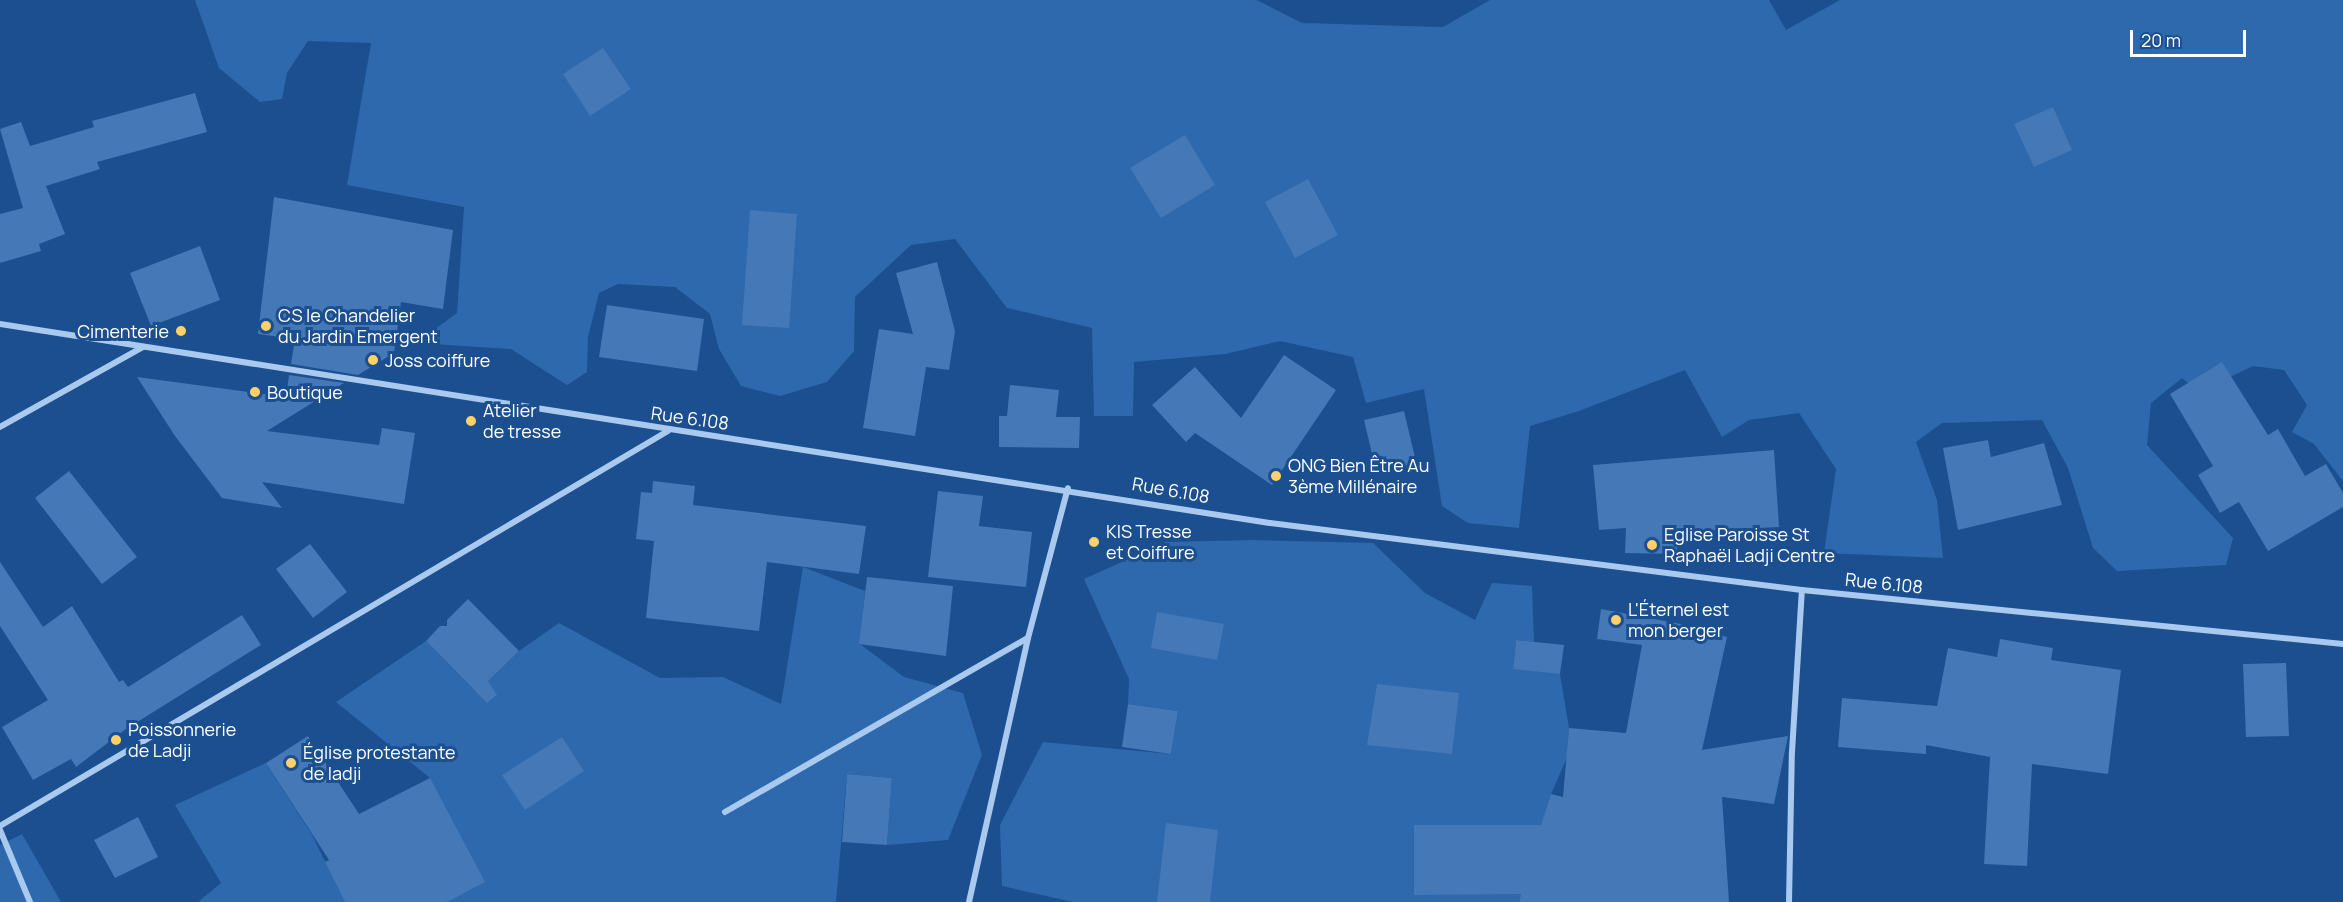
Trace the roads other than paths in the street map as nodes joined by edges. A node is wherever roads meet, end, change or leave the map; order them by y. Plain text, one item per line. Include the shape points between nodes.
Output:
1 (0, 324) edge
2 (144, 347) junction
3 (0, 427) edge
4 (669, 430) junction
5 (1068, 488) junction
6 (1802, 590) junction
7 (1028, 638) junction
8 (2343, 644) edge
9 (725, 812) dead end
10 (0, 828) edge
11 (30, 902) edge
12 (969, 902) edge
13 (1789, 902) edge

1 - 2 street, Rue 6.108
2 - 3 street
2 - 4 street, Rue 6.108
4 - 5 street, Rue 6.108
4 - 10 street
5 - 6 street, Rue 6.108 via 1270,523
5 - 7 street
6 - 8 street, Rue 6.108
6 - 13 street via 1791,753
7 - 9 street
7 - 12 street
10 - 11 street

